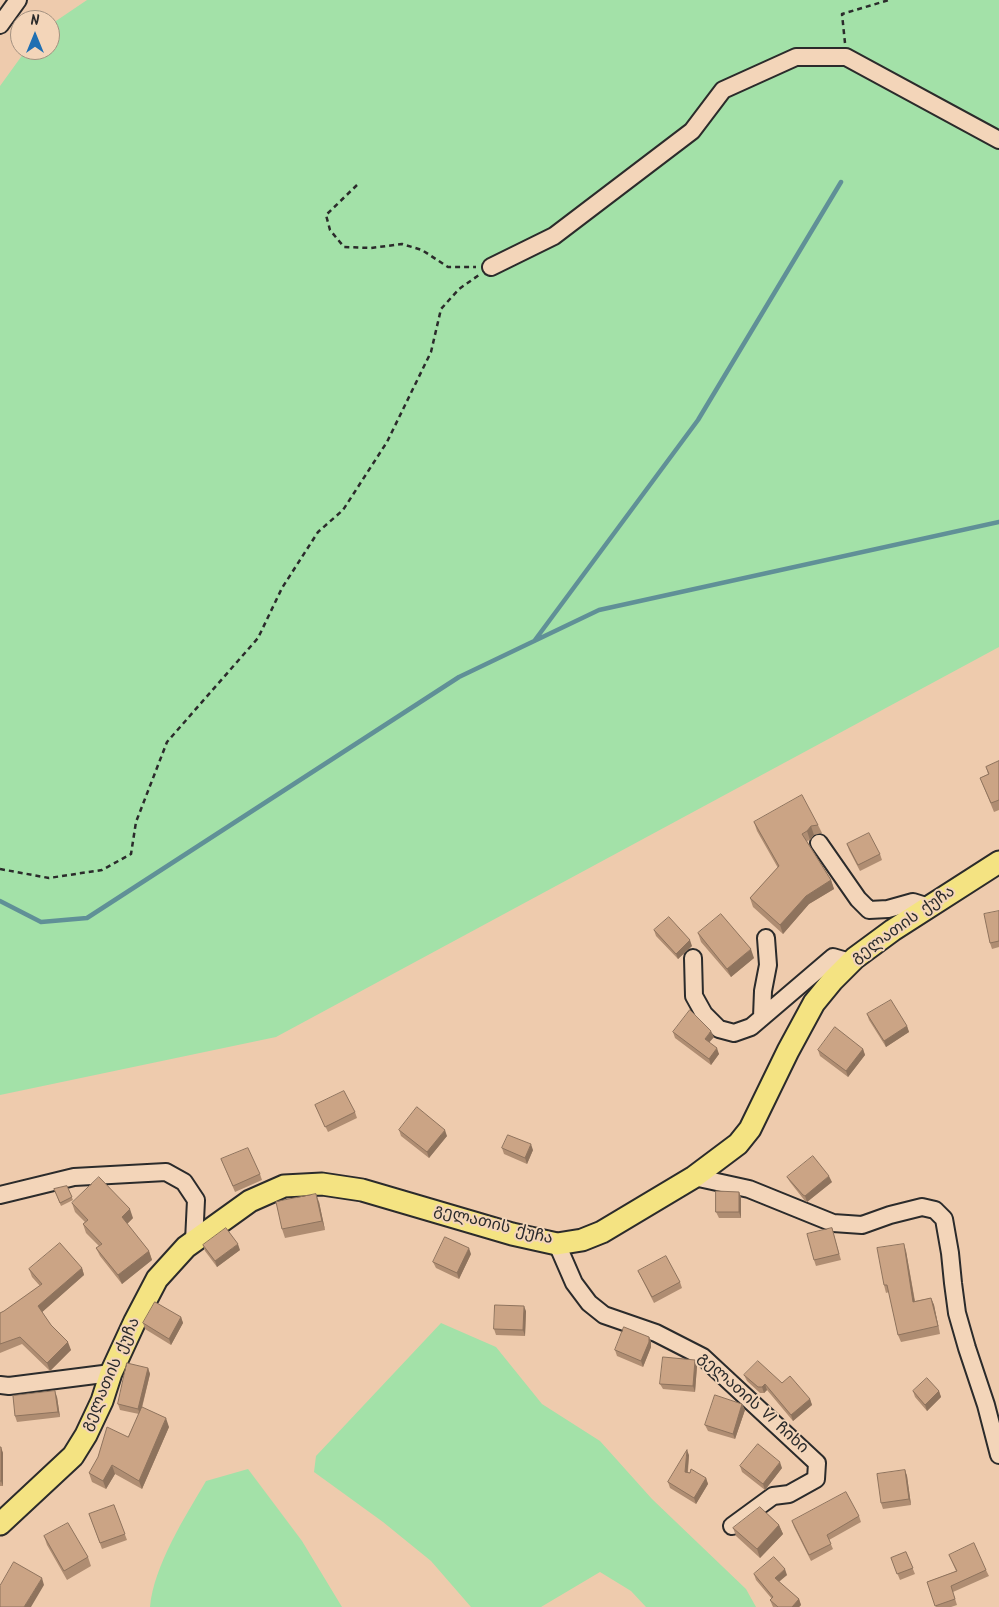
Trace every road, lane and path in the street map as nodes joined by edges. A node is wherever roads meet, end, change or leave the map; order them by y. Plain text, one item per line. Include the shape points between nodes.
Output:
1 (18, 0) edge
2 (889, 0) edge
3 (0, 25) edge
4 (846, 57) junction
5 (999, 140) edge
6 (357, 185) dead end
7 (491, 267) junction
8 (819, 843) dead end
9 (999, 862) edge
10 (0, 869) edge
11 (928, 907) junction
12 (766, 938) dead end
13 (693, 958) dead end
14 (850, 962) junction
15 (762, 1018) junction
16 (694, 1177) junction
17 (0, 1195) edge
18 (194, 1240) junction
19 (557, 1244) junction
20 (111, 1373) junction
21 (0, 1385) edge
22 (999, 1455) edge
23 (0, 1524) edge
24 (732, 1526) edge

1 - 3 street
2 - 4 path via 842,14
4 - 5 street
4 - 7 street via 796,57 723,90 692,131 554,236
6 - 7 path via 326,215 330,230 344,247 402,244 422,250 448,267
7 - 10 path via 459,290 441,309 431,352 387,442 343,510 318,532 282,588 258,638 167,742 136,822 131,854 102,870 49,878
8 - 11 street via 858,900 870,910 913,902
9 - 11 main road, გელათის ქუჩა
11 - 14 main road, გელათის ქუჩა
12 - 15 street via 768,966
13 - 15 street via 694,996 704,1014 719,1029 734,1033 751,1027
14 - 15 street via 833,957
14 - 16 main road, გელათის ქუჩა via 814,1004 750,1129 738,1144
16 - 19 main road, გელათის ქუჩა via 602,1232 582,1240
16 - 22 street via 750,1188 834,1223 862,1226 922,1207 935,1210 944,1219 958,1313
17 - 18 street via 74,1177 166,1172 184,1182 196,1200
18 - 19 main road, გელათის ქუჩა via 250,1200 284,1186 322,1184 362,1190
18 - 20 main road, გელათის ქუჩა via 157,1279
19 - 24 street, გელათის VI ჩიხი via 574,1283 588,1303 604,1316 656,1333 703,1356 817,1462 816,1479 789,1494 772,1496
20 - 21 street
20 - 23 main road, გელათის ქუჩა via 102,1401 72,1456

